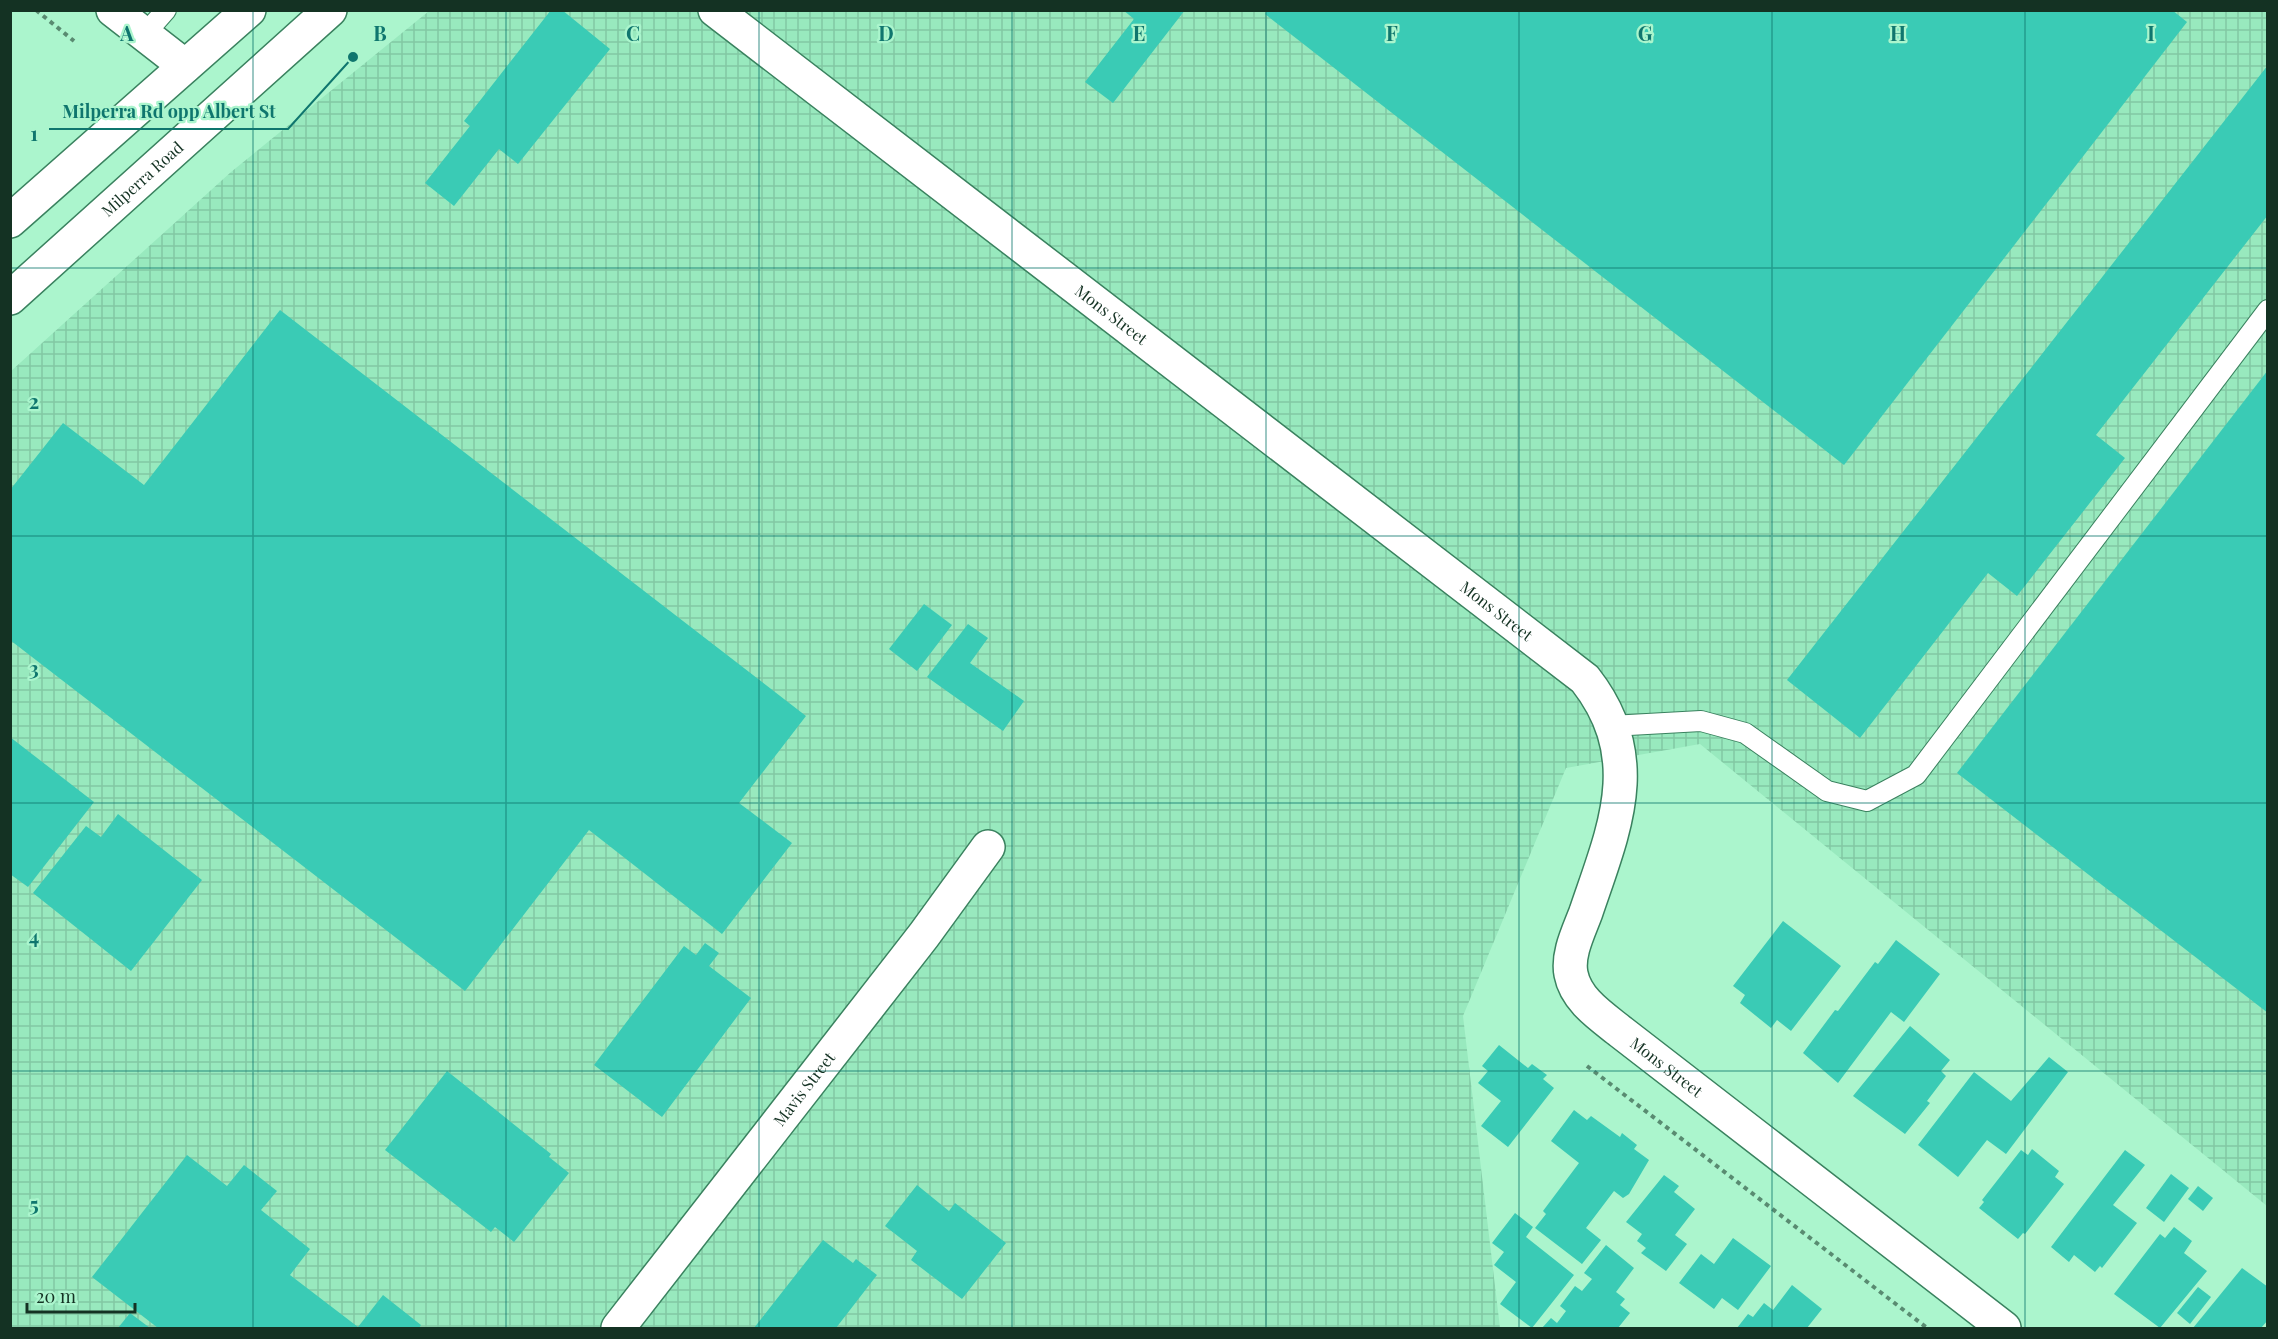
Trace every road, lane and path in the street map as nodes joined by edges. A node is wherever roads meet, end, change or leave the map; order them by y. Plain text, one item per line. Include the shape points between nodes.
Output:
1 (36, 10) edge
2 (113, 10) edge
3 (166, 10) edge
4 (249, 10) edge
5 (330, 10) edge
6 (721, 12) edge
7 (144, 34) junction
8 (74, 41) dead end
9 (185, 66) junction
10 (10, 221) edge
11 (10, 298) edge
12 (2268, 310) edge
13 (1611, 726) junction
14 (988, 847) dead end
15 (1587, 1066) dead end
16 (618, 1329) edge
17 (1927, 1329) edge
18 (2004, 1329) edge

1 - 8 path
2 - 7 main road
3 - 7 lane
4 - 9 main road
5 - 11 main road, Milperra Road
6 - 13 main road, Mons Street via 1564,661 1597,694
7 - 9 main road
9 - 10 main road
12 - 13 lane via 1916,775 1867,801 1827,790 1745,733 1701,721
13 - 18 main road, Mons Street via 1619,761 1620,798 1612,836 1573,950 1571,969 1576,989 1594,1011
14 - 16 main road, Mavis Street
15 - 17 path

